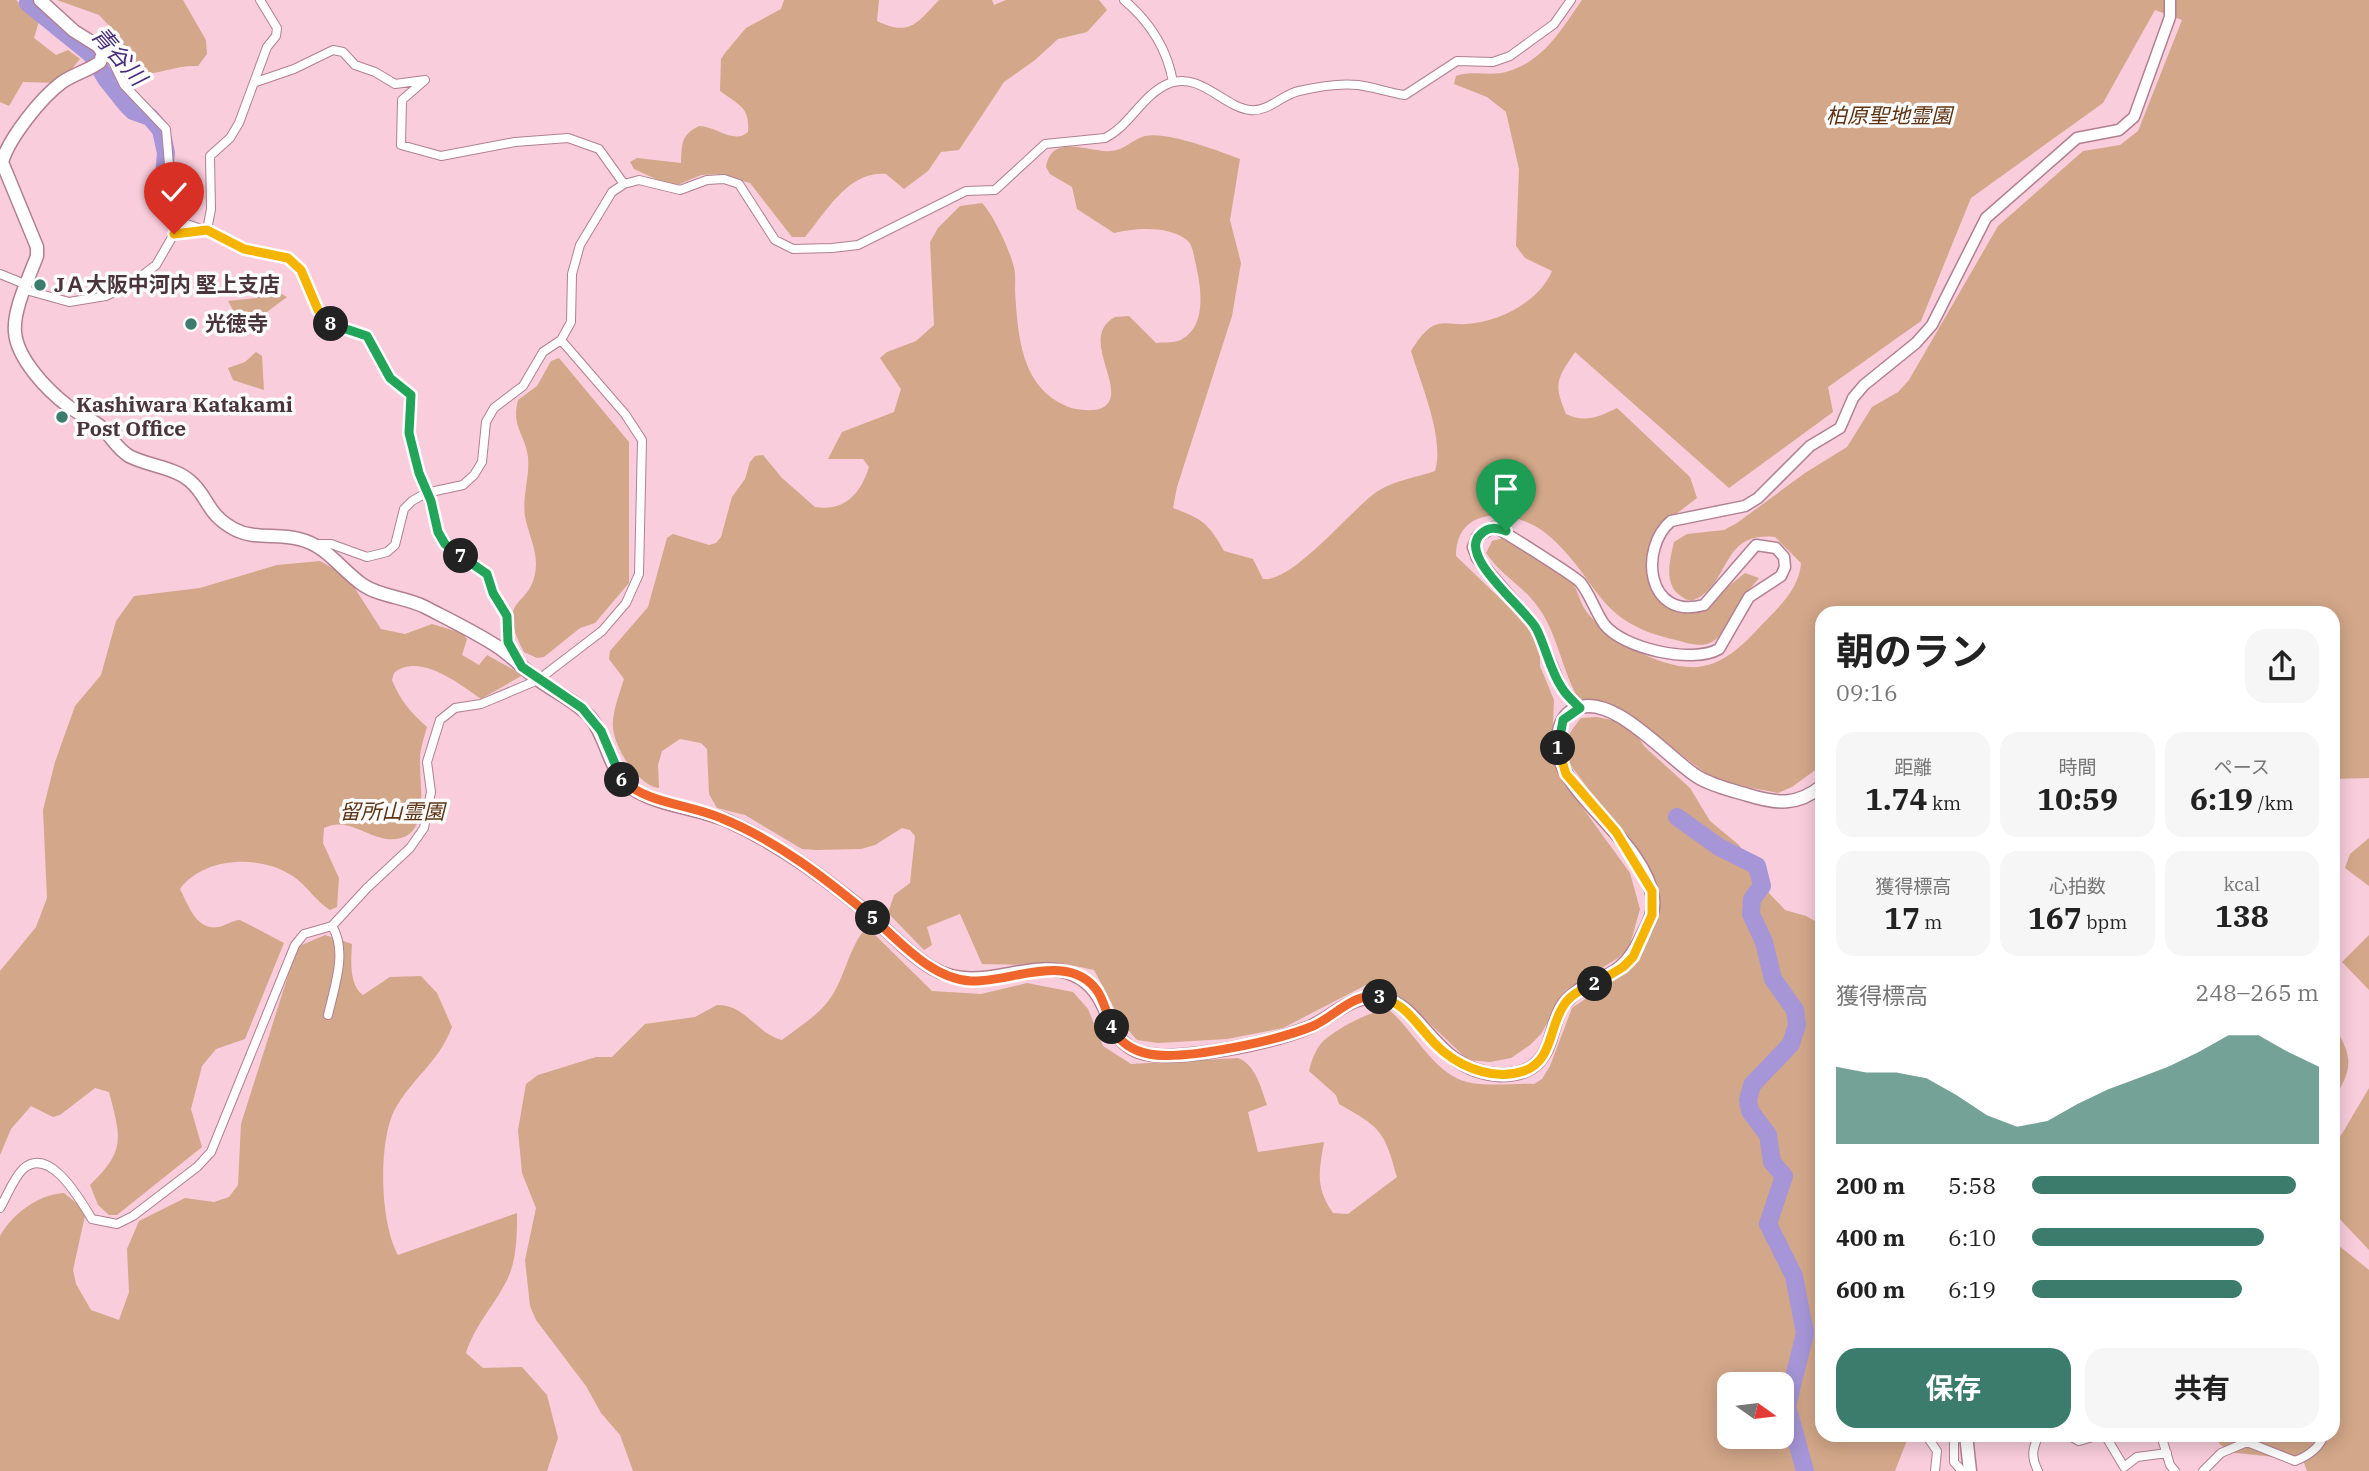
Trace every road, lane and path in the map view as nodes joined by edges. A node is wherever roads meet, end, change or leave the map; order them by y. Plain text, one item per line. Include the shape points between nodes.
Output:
1 (40, 0) edge
2 (260, 0) edge
3 (1124, 0) edge
4 (1571, 0) edge
5 (2170, 0) edge
6 (98, 61) junction
7 (256, 82) junction
8 (1173, 82) junction
9 (624, 184) junction
10 (206, 230) junction
11 (0, 274) edge
12 (26, 287) junction
13 (561, 340) junction
14 (426, 493) junction
15 (313, 544) junction
16 (522, 667) junction
17 (538, 680) junction
18 (1580, 708) junction
19 (1815, 790) edge
20 (332, 926) junction
21 (328, 1015) dead end
22 (0, 1208) edge
23 (1931, 1442) edge
24 (1954, 1442) edge
25 (1967, 1442) edge
26 (2036, 1442) edge
27 (2107, 1442) edge
28 (2163, 1442) edge
29 (2247, 1442) edge
30 (2247, 1442) edge
31 (2321, 1442) edge
32 (2167, 1453) junction
33 (1936, 1471) edge
34 (1962, 1471) edge
35 (1970, 1471) edge
36 (2038, 1471) edge
37 (2175, 1471) edge
38 (2203, 1471) edge

1 - 6 main road via 98,46
2 - 7 street via 277,28
3 - 8 street via 1145,18 1159,40
4 - 8 street via 1554,24 1510,56 1493,62 1457,61 1405,95 1354,85 1300,90 1267,108 1248,110 1210,88
5 - 18 street via 2171,17 2134,117 2119,130 2077,138 1986,218 1932,325 1864,385 1840,428 1810,446 1745,506 1671,521 1662,529 1653,567 1656,590 1662,598 1684,607 1704,605 1756,545 1776,548 1784,557 1781,576 1749,597 1719,649 1698,656 1634,643 1605,626 1579,581 1506,531 1494,527 1477,537 1473,547 1476,558 1535,626 1561,687
6 - 10 street via 111,58 124,85 166,129 170,177 184,223
6 - 12 main road via 47,96 4,153 4,171 37,247
7 - 9 street via 333,50 343,52 355,65 396,84 425,80 402,100 401,145 442,156 515,142 568,138 599,149
7 - 10 street via 240,122 210,156 211,209
8 - 9 street via 1151,93 1114,134 1045,144 995,190 965,191 858,245 793,249 775,240 739,184 724,179 680,190 639,180
9 - 13 street via 612,192 580,245 572,274 571,322
10 - 12 street via 174,234 156,265 106,296 69,302
10 - 14 street via 244,249 288,258 301,270 318,310 332,324 367,336 390,378 411,395 409,433
11 - 12 street
12 - 15 main road via 14,329 16,340 63,402 101,427 124,453 188,480 208,510 240,533
13 - 14 street via 542,352 523,386 494,408 486,422 482,462 474,475 463,485
13 - 17 street via 642,440 639,574 626,603 602,631
14 - 15 street via 404,509 399,535 387,552 366,557 331,544
14 - 16 street via 445,544 487,574 507,616 508,642
15 - 16 main road via 368,588 418,603 496,645
16 - 17 main road
17 - 18 main road via 582,708 601,731 618,774 635,792 722,818 787,852 826,878 930,967 953,977 971,981 1065,971 1097,990 1115,1033 1126,1045 1152,1055 1279,1037 1314,1025 1360,998 1375,996 1394,1001 1442,1052 1468,1068 1511,1075 1539,1062 1564,1003 1633,957 1652,915 1652,891 1635,860 1566,774 1558,754 1563,720
17 - 20 street via 481,704 455,708 440,720 427,762 431,792 424,828
18 - 19 main road via 1611,711 1708,782 1791,803
20 - 21 street via 340,951
20 - 22 street via 304,934 295,945 222,1129 197,1167 117,1224 92,1219 59,1173 44,1164 21,1171
23 - 33 street via 1937,1451
24 - 34 street via 1954,1462
25 - 35 main road
26 - 36 street via 2033,1460
27 - 32 street via 2124,1466 2137,1457
28 - 32 street
29 - 38 street via 2221,1452
30 - 31 street via 2295,1461
32 - 37 street

